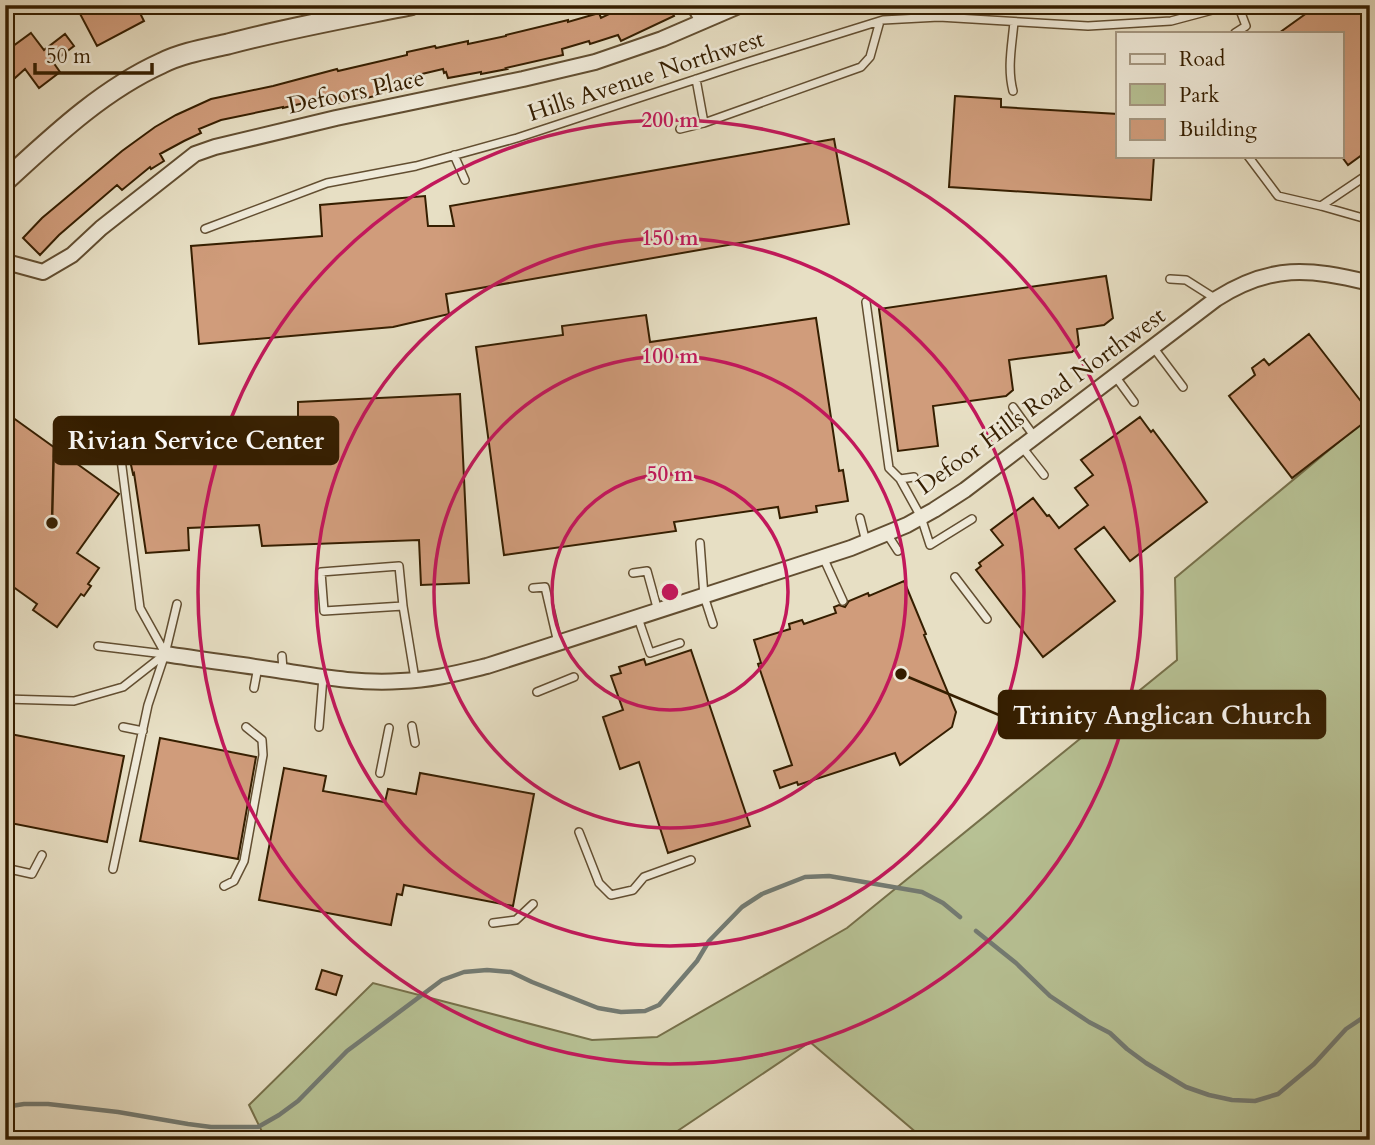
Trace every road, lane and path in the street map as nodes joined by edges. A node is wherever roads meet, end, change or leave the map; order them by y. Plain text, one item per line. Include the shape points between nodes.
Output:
1 (410, 5) edge
2 (694, 5) edge
3 (741, 5) edge
4 (1231, 5) edge
5 (1238, 5) edge
6 (703, 21) junction
7 (880, 21) junction
8 (1014, 22) junction
9 (1237, 32) edge
10 (696, 79) junction
11 (1013, 91) dead end
12 (704, 122) junction
13 (680, 130) dead end
14 (454, 155) junction
15 (1250, 158) edge
16 (1370, 173) edge
17 (465, 180) dead end
18 (5, 181) edge
19 (1321, 206) junction
20 (1370, 220) edge
21 (205, 229) dead end
22 (10, 263) dead end
23 (1170, 279) dead end
24 (1370, 283) edge
25 (14, 288) dead end
26 (5, 290) edge
27 (1216, 299) junction
28 (866, 302) dead end
29 (1153, 347) junction
30 (1115, 376) junction
31 (1183, 387) dead end
32 (1134, 402) dead end
33 (1013, 408) dead end
34 (1035, 437) junction
35 (1022, 447) junction
36 (121, 459) dead end
37 (1044, 475) dead end
38 (914, 477) dead end
39 (900, 479) junction
40 (921, 517) junction
41 (860, 518) dead end
42 (972, 519) dead end
43 (887, 533) junction
44 (866, 542) junction
45 (700, 543) dead end
46 (898, 551) dead end
47 (823, 557) junction
48 (633, 573) dead end
49 (955, 577) dead end
50 (533, 588) dead end
51 (704, 596) junction
52 (843, 601) dead end
53 (177, 604) dead end
54 (402, 606) junction
55 (658, 611) junction
56 (638, 617) junction
57 (987, 619) dead end
58 (713, 624) dead end
59 (558, 643) junction
60 (680, 643) dead end
61 (97, 646) dead end
62 (165, 654) junction
63 (282, 656) dead end
64 (258, 667) junction
65 (283, 671) junction
66 (323, 677) junction
67 (574, 677) dead end
68 (415, 680) junction
69 (254, 688) dead end
70 (537, 692) dead end
71 (5, 699) edge
72 (412, 726) dead end
73 (123, 727) dead end
74 (246, 727) dead end
75 (319, 727) dead end
76 (389, 728) dead end
77 (143, 731) junction
78 (415, 743) dead end
79 (380, 773) dead end
80 (579, 832) dead end
81 (42, 855) dead end
82 (691, 860) dead end
83 (5, 868) edge
84 (113, 869) dead end
85 (224, 886) dead end
86 (533, 904) dead end
87 (493, 923) dead end

1 - 18 street via 262,35 163,62 127,81 77,118
2 - 6 street
3 - 6 street, Defoors Place
4 - 8 lane, Hills Avenue Northwest via 1171,21 1088,26
5 - 9 lane via 1246,26
6 - 22 street, Defoors Place via 595,62 215,147 195,154 72,255 43,272
7 - 8 lane, Hills Avenue Northwest via 939,17
7 - 10 lane, Hills Avenue Northwest
7 - 12 lane via 870,57 861,67
8 - 11 lane
10 - 12 lane
10 - 14 lane, Hills Avenue Northwest
12 - 13 lane
14 - 17 lane
14 - 21 lane, Hills Avenue Northwest via 327,183
15 - 19 lane via 1278,196
16 - 19 lane
19 - 20 lane
23 - 27 lane via 1186,280
24 - 27 street, Defoor Hills Road Northwest via 1312,271 1281,272 1250,281
25 - 26 path
27 - 29 street, Defoor Hills Road Northwest
28 - 39 lane via 889,468
29 - 30 street, Defoor Hills Road Northwest
29 - 31 lane
30 - 32 lane
30 - 34 street, Defoor Hills Road Northwest
33 - 34 lane
34 - 35 street, Defoor Hills Road Northwest
35 - 37 lane
35 - 40 street, Defoor Hills Road Northwest
36 - 62 lane via 140,608
38 - 39 lane
39 - 40 lane
40 - 42 lane via 930,545
40 - 43 street, Defoor Hills Road Northwest
41 - 44 lane
43 - 44 street, Defoor Hills Road Northwest
43 - 46 lane
44 - 47 street, Defoor Hills Road Northwest
45 - 51 lane
47 - 51 street, Defoor Hills Road Northwest
47 - 52 lane
48 - 55 lane via 647,571
49 - 57 lane
50 - 59 lane via 545,587
51 - 55 street, Defoor Hills Road Northwest
51 - 58 lane
53 - 62 lane
54 - 54 lane via 399,566 321,572 324,611
54 - 68 lane
55 - 56 street, Defoor Hills Road Northwest
56 - 59 street, Defoor Hills Road Northwest
56 - 60 lane via 650,653
59 - 68 street, Defoor Hills Road Northwest via 457,674
61 - 62 lane
62 - 64 street, Defoor Hills Road Northwest
62 - 71 lane via 123,687 74,701
62 - 77 lane
63 - 65 lane
64 - 65 street, Defoor Hills Road Northwest
64 - 69 lane
65 - 66 street, Defoor Hills Road Northwest
66 - 68 street, Defoor Hills Road Northwest via 367,682
66 - 75 lane
67 - 70 lane
72 - 78 lane
73 - 77 lane
74 - 85 lane via 262,740 263,755 244,861 234,881
76 - 79 lane
77 - 84 lane
80 - 82 lane via 598,883 611,895 634,890 644,877
81 - 83 lane via 32,874
86 - 87 lane via 516,920

